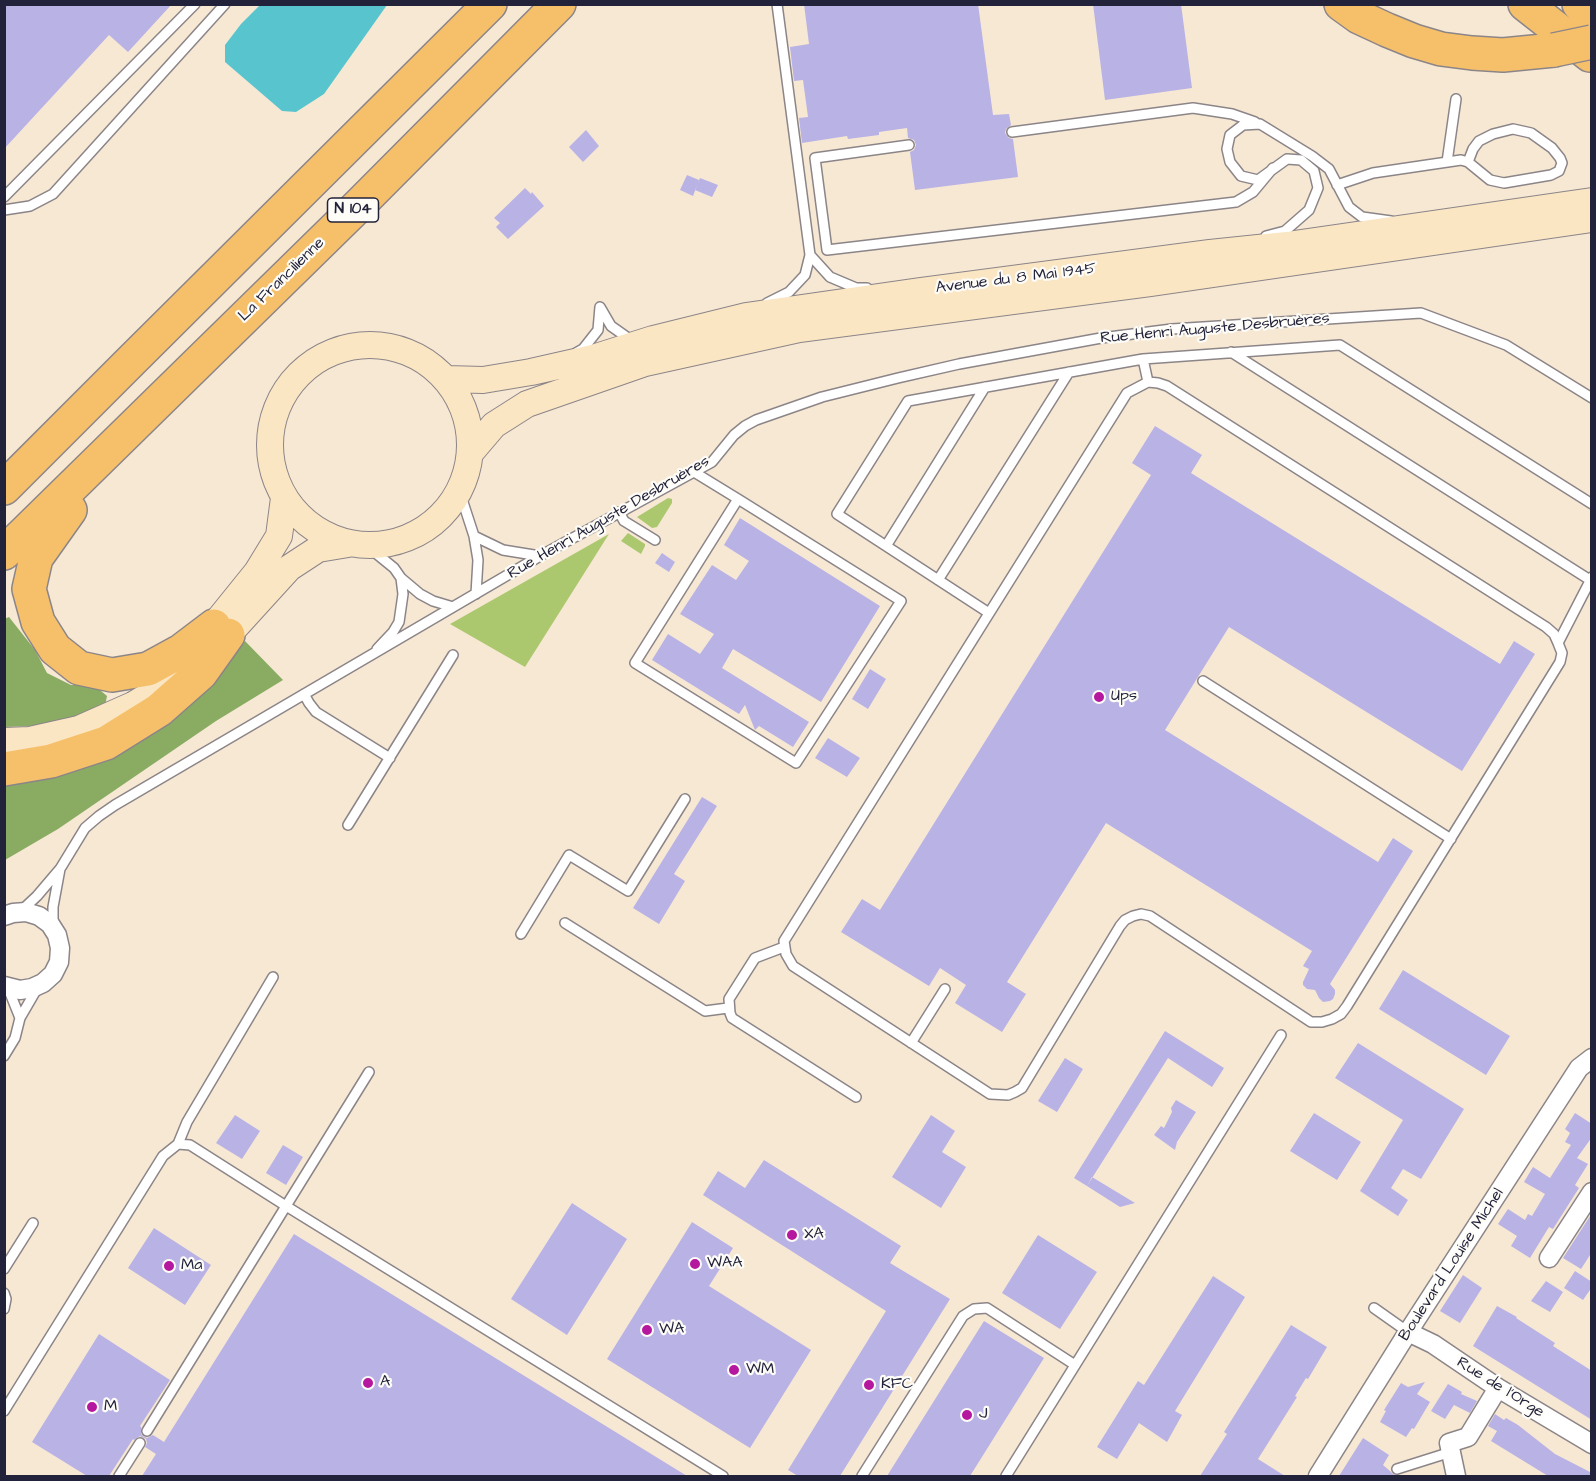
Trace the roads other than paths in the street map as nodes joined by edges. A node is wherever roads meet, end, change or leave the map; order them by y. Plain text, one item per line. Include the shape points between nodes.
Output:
1 (195, 4) edge
2 (225, 4) edge
3 (490, 4) edge
4 (559, 4) edge
5 (777, 4) edge
6 (1341, 4) edge
7 (1525, 4) edge
8 (1579, 4) edge
9 (1592, 17) edge
10 (1592, 42) edge
11 (1592, 57) edge
12 (1456, 99) dead end
13 (1260, 124) junction
14 (1012, 132) dead end
15 (909, 145) dead end
16 (1447, 162) junction
17 (1468, 162) junction
18 (1274, 168) junction
19 (1336, 185) junction
20 (4, 197) edge
21 (1592, 201) edge
22 (4, 210) edge
23 (1462, 219) junction
24 (1592, 219) edge
25 (1210, 253) junction
26 (810, 255) junction
27 (920, 291) junction
28 (746, 316) junction
29 (653, 339) junction
30 (1231, 352) junction
31 (1143, 359) junction
32 (531, 372) junction
33 (1069, 372) junction
34 (447, 379) junction
35 (1148, 382) junction
36 (985, 387) junction
37 (1592, 398) edge
38 (471, 452) junction
39 (89, 470) junction
40 (694, 472) junction
41 (4, 488) edge
42 (460, 493) junction
43 (284, 498) junction
44 (738, 499) junction
45 (1592, 504) edge
46 (619, 512) junction
47 (474, 536) junction
48 (655, 540) dead end
49 (357, 545) junction
50 (886, 546) junction
51 (4, 554) edge
52 (540, 556) junction
53 (401, 578) junction
54 (1591, 578) edge
55 (938, 580) junction
56 (476, 594) junction
57 (453, 607) junction
58 (989, 613) junction
59 (221, 631) junction
60 (1558, 643) junction
61 (453, 655) dead end
62 (370, 656) junction
63 (1203, 681) dead end
64 (304, 694) junction
65 (4, 730) edge
66 (4, 741) edge
67 (390, 758) junction
68 (4, 769) edge
69 (685, 799) dead end
70 (348, 825) dead end
71 (1451, 838) junction
72 (60, 869) junction
73 (12, 914) edge
74 (565, 923) dead end
75 (53, 929) junction
76 (521, 934) dead end
77 (784, 947) junction
78 (273, 977) dead end
79 (40, 985) junction
80 (6, 987) edge
81 (945, 989) dead end
82 (729, 1008) junction
83 (20, 1018) junction
84 (1281, 1035) dead end
85 (911, 1042) junction
86 (4, 1056) edge
87 (1592, 1059) edge
88 (369, 1072) dead end
89 (856, 1097) dead end
90 (178, 1143) junction
91 (1592, 1192) edge
92 (286, 1206) junction
93 (33, 1222) dead end
94 (1549, 1258) dead end
95 (4, 1269) edge
96 (4, 1293) edge
97 (4, 1308) edge
98 (1374, 1308) dead end
99 (1408, 1332) junction
100 (1075, 1365) junction
101 (1498, 1388) junction
102 (4, 1411) edge
103 (147, 1431) dead end
104 (140, 1443) dead end
105 (1592, 1444) edge
106 (1451, 1452) junction
107 (1397, 1469) dead end
108 (119, 1476) edge
109 (723, 1476) edge
110 (862, 1476) edge
111 (1006, 1476) edge
112 (1318, 1476) edge
113 (1456, 1476) edge

1 - 20 lane
2 - 22 lane via 53,194 30,206
3 - 41 highway, N 104
4 - 39 highway, La Francilienne / N 104
5 - 26 lane
6 - 10 highway, bridge via 1387,30 1441,49 1503,55
7 - 11 highway
8 - 9 highway
12 - 16 lane
13 - 14 lane via 1232,114 1194,108
13 - 18 lane via 1243,125 1230,135 1230,162 1241,176 1258,180
13 - 19 lane via 1329,169
15 - 18 lane via 815,158 827,250 1236,202 1254,192
16 - 17 lane
16 - 19 lane via 1373,173
17 - 17 lane via 1490,180 1504,183 1551,175 1562,164 1552,148 1531,133 1513,129 1479,141
18 - 25 lane via 1287,159 1301,159 1314,171 1318,188 1309,210 1285,231
19 - 23 lane via 1349,207 1362,217 1392,221
21 - 23 main road, Avenue du 8 Mai 1945
23 - 25 main road, Avenue du 8 Mai 1945
24 - 38 main road, Avenue du 8 Mai 1945 via 1173,280 799,328 645,363 527,404 494,425
25 - 27 main road, Avenue du 8 Mai 1945
26 - 27 lane via 830,277 856,288
26 - 28 lane via 805,275 789,292
27 - 28 main road, Avenue du 8 Mai 1945
28 - 29 main road, Avenue du 8 Mai 1945
29 - 32 main road, Avenue du 8 Mai 1945
29 - 32 lane via 628,338 611,326 600,307 598,330 583,350
30 - 31 lane
30 - 45 lane via 1340,345
30 - 54 lane
31 - 33 lane
31 - 35 lane
32 - 34 main road, Avenue du 8 Mai 1945 via 483,380
33 - 36 lane
33 - 55 lane
34 - 38 main road, Avenue du 8 Mai 1945 via 470,426
34 - 43 main road, Avenue du 8 Mai 1945 via 426,361 402,349 375,344 348,347 322,356 300,372 283,394 273,419 269,446 273,473
35 - 58 lane via 1127,393
35 - 60 lane via 1167,386 1546,627
36 - 50 lane
36 - 50 lane via 908,401 837,514
37 - 40 lane, Rue Henri Auguste Desbruères via 1506,345 1421,313 1172,329 959,364 822,397 745,426 712,462
38 - 42 main road, Avenue du 8 Mai 1945
39 - 51 highway, La Francilienne / N 104
39 - 59 highway via 74,506 36,558 29,589 38,622 55,649 79,668 112,675 148,669
40 - 44 lane
40 - 46 lane, Rue Henri Auguste Desbruères
42 - 47 lane
42 - 49 main road, Avenue du 8 Mai 1945 via 443,516 421,533 395,543
43 - 49 main road, Avenue du 8 Mai 1945 via 301,519 323,535
43 - 59 main road, Avenue du 8 Mai 1945 via 279,536
44 - 44 lane via 635,663 796,763 901,601
46 - 48 lane via 624,521
46 - 52 lane, Rue Henri Auguste Desbruères
47 - 52 lane via 503,550
47 - 56 lane via 478,560
49 - 53 lane via 394,568
49 - 59 main road, Avenue du 8 Mai 1945 via 318,549 289,568
50 - 55 lane
52 - 56 lane, Rue Henri Auguste Desbruères
53 - 57 lane via 420,594
53 - 62 lane via 399,622
54 - 60 lane
55 - 58 lane
56 - 57 lane, Rue Henri Auguste Desbruères
57 - 62 lane, Rue Henri Auguste Desbruères
58 - 77 lane via 784,941
59 - 65 main road, Avenue du 8 Mai 1945 via 161,678 121,702 67,722
59 - 66 main road, Avenue du 8 Mai 1945 via 184,674 134,705 79,729 30,740
59 - 68 highway via 201,673 159,710 105,743 51,761
60 - 71 lane via 1560,662
61 - 67 lane
62 - 64 lane, Rue Henri Auguste Desbruères
63 - 71 lane
64 - 67 lane via 316,712
64 - 72 lane, Rue Henri Auguste Desbruères via 99,816 86,828
67 - 70 lane
69 - 76 lane via 628,891 569,855
71 - 85 lane via 1347,1006 1332,1019 1311,1022 1150,916 1141,914 1120,926 1022,1088 1015,1092 990,1094
72 - 73 lane, Rue Henri Auguste Desbruères via 37,896
72 - 75 lane, Rue Henri Auguste Desbruères
73 - 75 street, Rue Henri Auguste Desbruères via 26,912 39,916
74 - 82 lane via 705,1011
75 - 79 street, Rue Henri Auguste Desbruères via 60,948 59,962 53,974
77 - 82 lane via 755,958 729,999
77 - 85 lane via 793,966
78 - 90 lane
79 - 80 street via 20,990
79 - 83 lane
80 - 83 lane
81 - 85 lane
82 - 89 lane via 732,1017
83 - 86 lane via 15,1038
84 - 100 lane
87 - 99 street, Boulevard Louise Michel via 1579,1068
88 - 92 lane
90 - 92 lane via 190,1145
90 - 102 lane via 163,1156
91 - 94 street
92 - 103 lane
92 - 109 lane
93 - 95 lane
96 - 97 lane
98 - 99 lane
99 - 101 street, Rue de l'Orge via 1433,1344
99 - 112 street, Boulevard Louise Michel
100 - 110 lane via 987,1308 974,1310 963,1316
100 - 111 lane
101 - 105 street, Rue de l'Orge
101 - 106 street via 1468,1437 1449,1443
104 - 108 lane
106 - 107 lane
106 - 113 street

